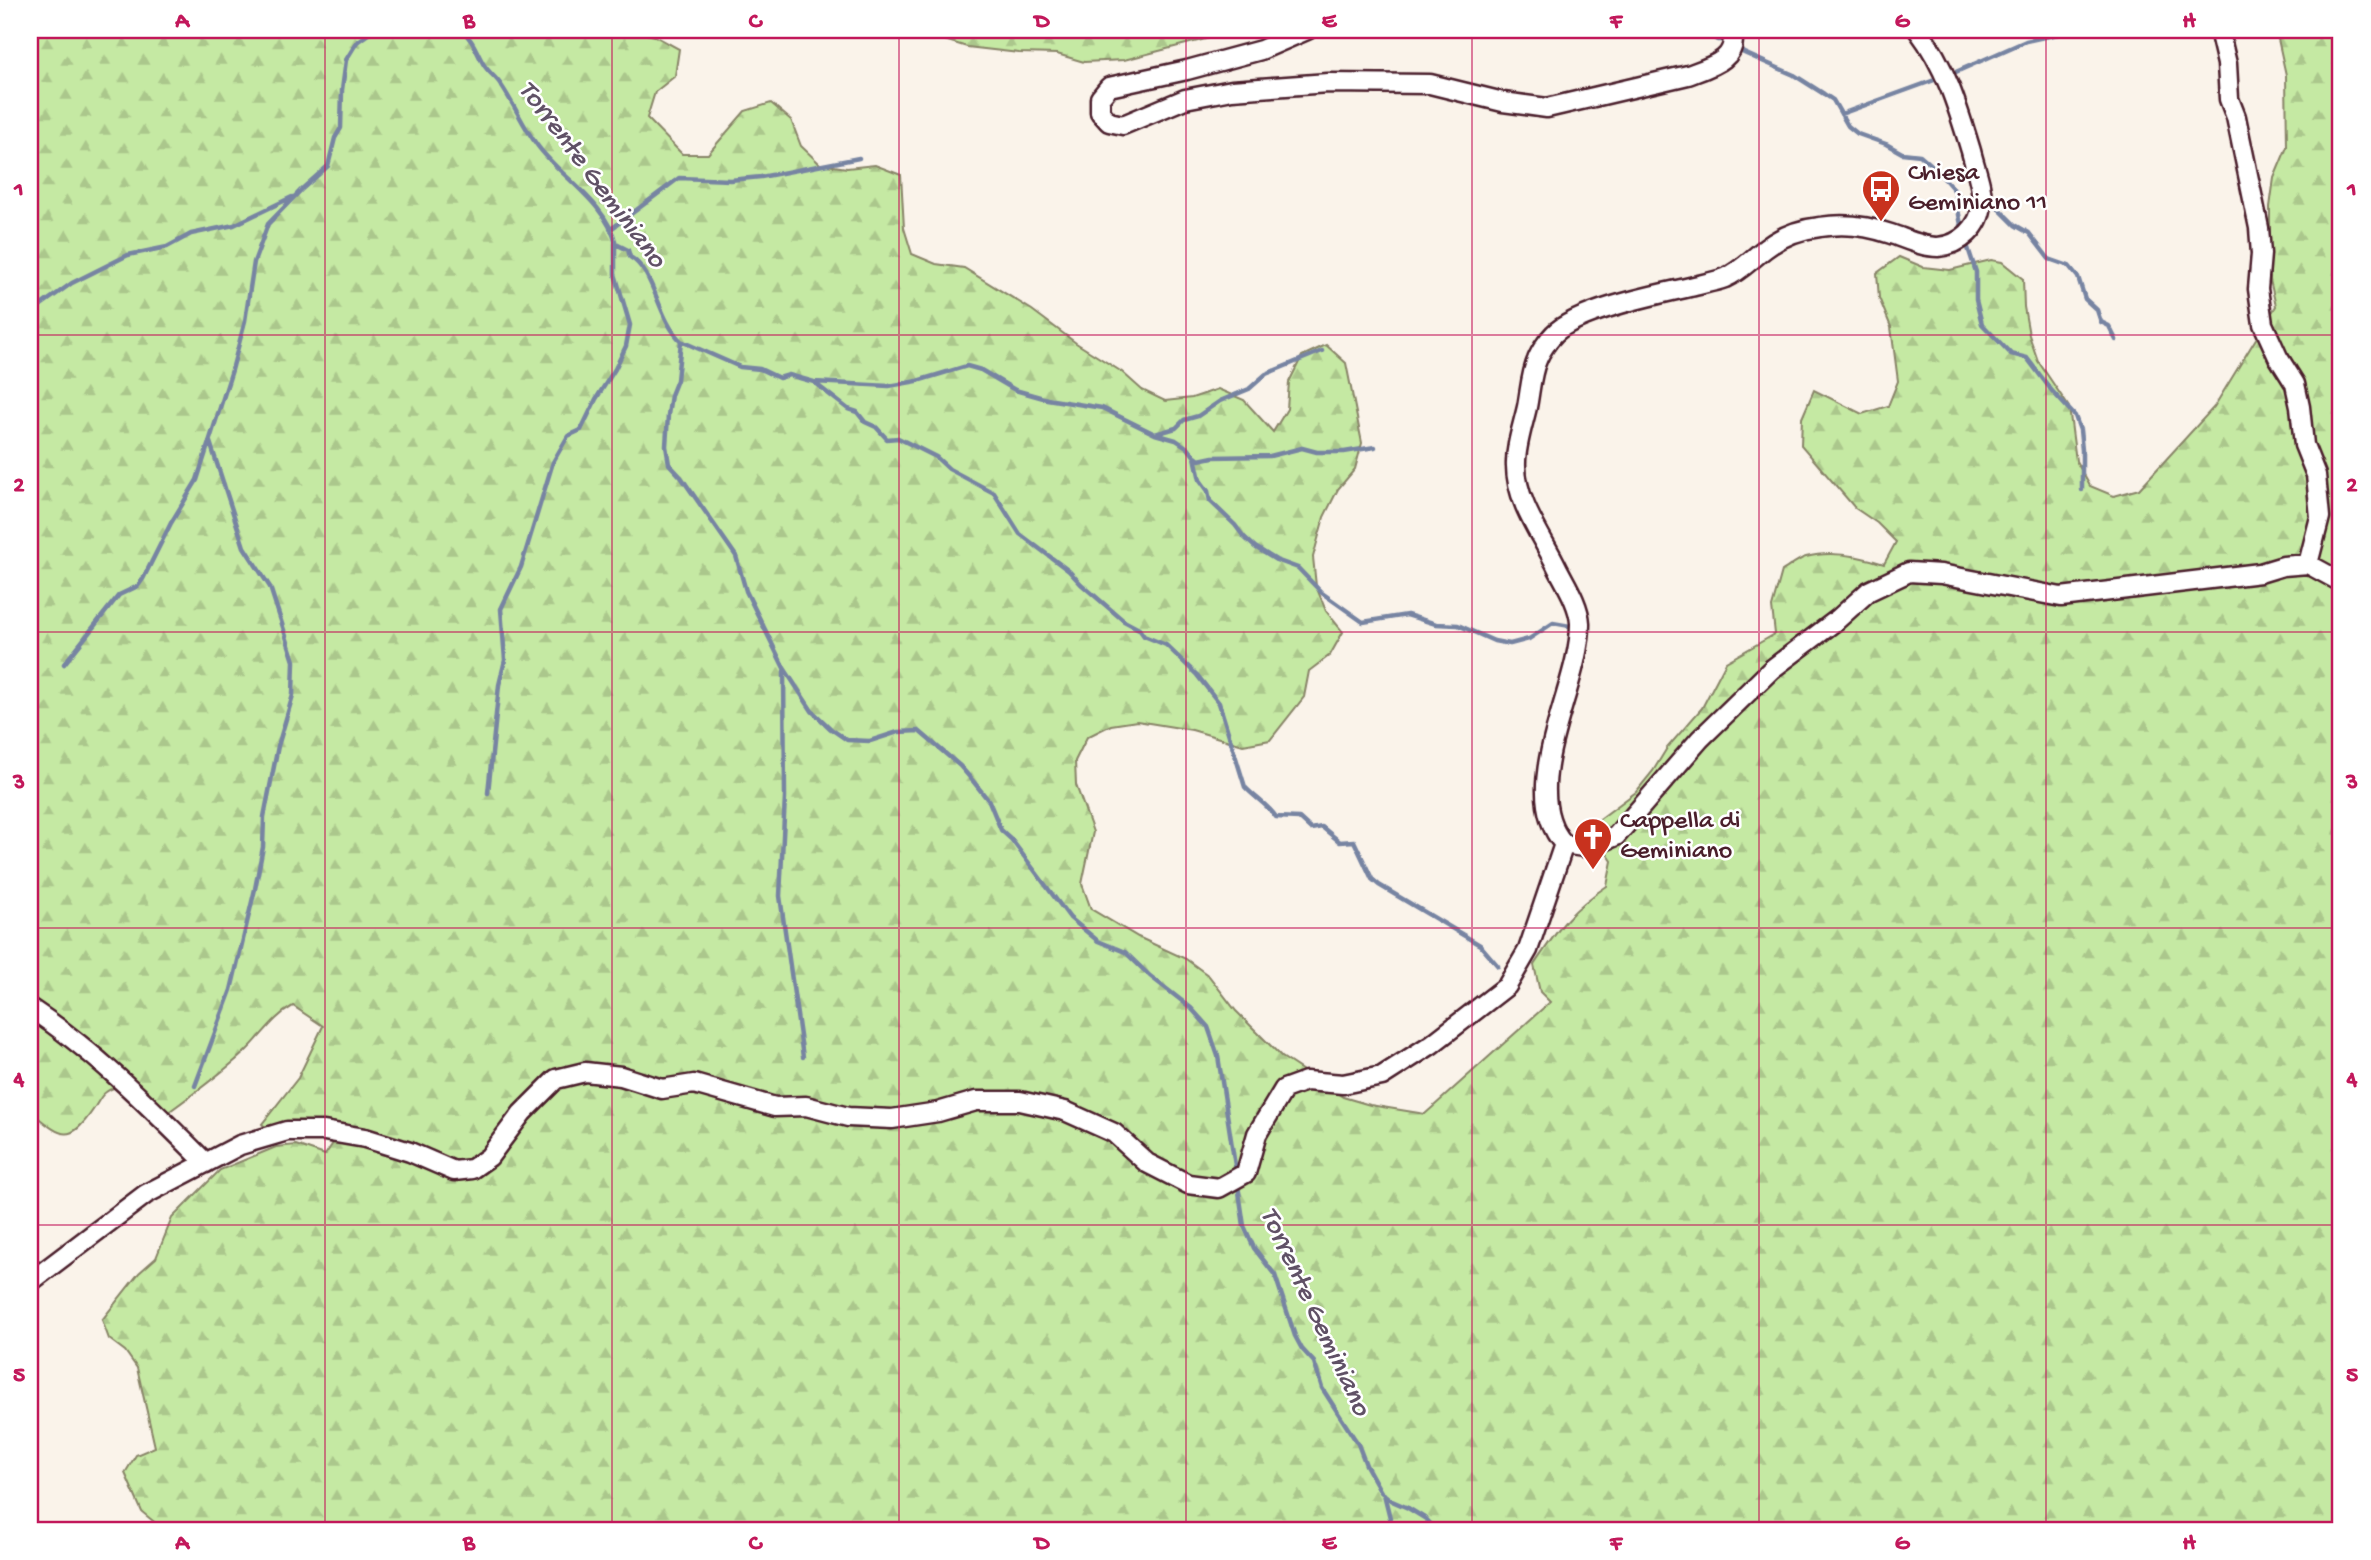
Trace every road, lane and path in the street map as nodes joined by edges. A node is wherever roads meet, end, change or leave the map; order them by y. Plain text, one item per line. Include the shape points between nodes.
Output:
1 (1307, 30) edge
2 (1731, 30) edge
3 (1918, 30) edge
4 (2219, 30) edge
5 (2308, 564) junction
6 (2341, 582) edge
7 (1564, 844) junction
8 (30, 1008) edge
9 (206, 1163) junction
10 (30, 1282) edge

1 - 2 street via 1261,50 1109,87 1100,98 1100,111 1110,122 1123,125 1185,99 1232,90 1328,83 1430,84 1547,108 1706,69 1728,55 1734,41
3 - 7 street via 1953,92 1977,174 1980,215 1963,238 1936,247 1866,226 1804,230 1785,236 1724,279 1636,299 1584,317 1555,333 1537,360 1516,465 1518,484 1580,619 1548,760 1546,806 1554,833
4 - 5 street via 2229,99 2259,228 2258,289 2263,324 2295,384 2305,445 2316,475 2320,517
5 - 6 street
5 - 7 street via 2061,597 1909,572 1869,591 1772,669 1700,739 1616,836 1593,846
7 - 9 street via 1528,950 1507,986 1382,1076 1343,1084 1306,1081 1284,1088 1257,1134 1246,1173 1219,1188 1188,1184 1147,1163 1114,1133 1065,1111 1020,1101 976,1101 892,1119 848,1117 806,1106 775,1107 694,1084 662,1089 621,1076 585,1072 556,1079 522,1113 489,1157 472,1169 453,1171 365,1138 324,1131 287,1132 240,1145
8 - 9 street via 91,1054
9 - 10 street via 146,1194

